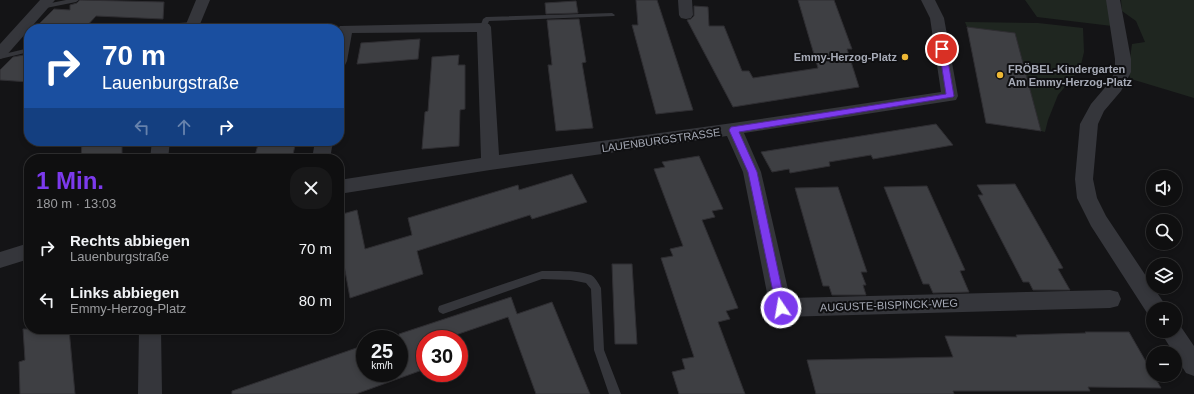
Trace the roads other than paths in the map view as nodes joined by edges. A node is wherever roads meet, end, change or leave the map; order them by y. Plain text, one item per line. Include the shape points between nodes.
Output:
1 (76, 0) edge
2 (203, 0) edge
3 (685, 0) edge
4 (928, 0) edge
5 (1113, 0) edge
6 (44, 4) edge
7 (612, 15) dead end
8 (686, 15) dead end
9 (27, 24) edge
10 (193, 24) edge
11 (484, 26) junction
12 (24, 27) edge
13 (344, 34) edge
14 (24, 51) edge
15 (0, 55) edge
16 (734, 130) junction
17 (490, 163) junction
18 (344, 186) edge
19 (24, 253) edge
20 (0, 260) edge
21 (1110, 299) dead end
22 (1151, 302) edge
23 (443, 309) dead end
24 (150, 334) edge
25 (1176, 338) edge
26 (1194, 365) edge
27 (150, 394) edge
28 (615, 394) edge

1 - 6 lane
2 - 10 street
3 - 8 street
4 - 16 street, LAUENBURGSTRASSE via 937,18 950,96
5 - 22 street via 1123,72 1115,87 1097,108 1089,124 1084,179 1088,198 1098,221
6 - 9 street
7 - 11 lane via 486,18
11 - 13 street via 345,29
11 - 17 street
12 - 15 street
14 - 15 lane
16 - 17 street, LAUENBURGSTRASSE
16 - 21 street, AUGUSTE-BISPINCK-WEG via 752,172 781,308
17 - 18 street, LAUENBURGSTRASSE
19 - 20 street
23 - 28 lane via 542,275 589,279 596,288 599,350
24 - 27 street
25 - 26 street

